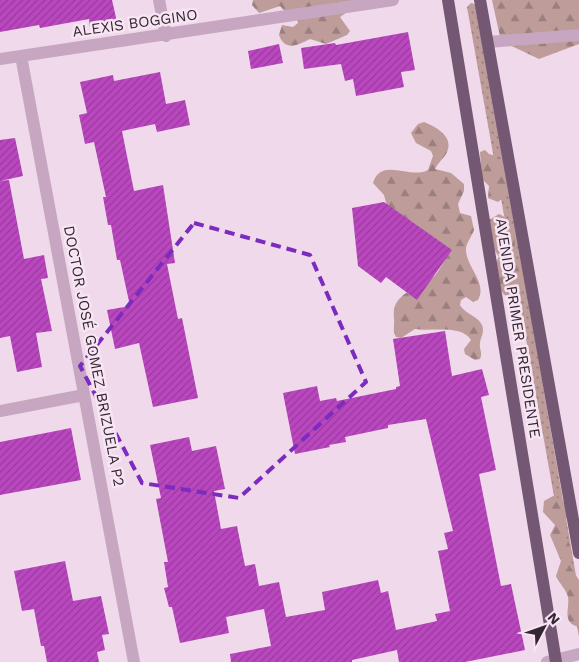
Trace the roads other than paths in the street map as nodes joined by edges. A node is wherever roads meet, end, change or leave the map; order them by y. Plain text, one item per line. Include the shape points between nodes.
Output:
1 (159, 0) edge
2 (393, 0) edge
3 (448, 0) edge
4 (480, 0) edge
5 (579, 35) edge
6 (166, 36) junction
7 (488, 42) junction
8 (21, 56) junction
9 (0, 59) edge
10 (84, 395) junction
11 (0, 411) edge
12 (579, 553) edge
13 (579, 654) edge
14 (553, 661) edge
15 (134, 662) edge

1 - 6 street
2 - 6 street, ALEXIS BOGGINO
3 - 14 main road, AVENIDA PRIMER PRESIDENTE
4 - 7 main road, AVENIDA PRIMER PRESIDENTE
5 - 7 street
6 - 8 street, ALEXIS BOGGINO
7 - 12 main road, AVENIDA PRIMER PRESIDENTE
8 - 9 street, ALEXIS BOGGINO
8 - 10 street, DOCTOR JOSÉ GOMEZ BRIZUELA P2
10 - 11 street
10 - 15 street, DOCTOR JOSÉ GOMEZ BRIZUELA P2
13 - 14 street

